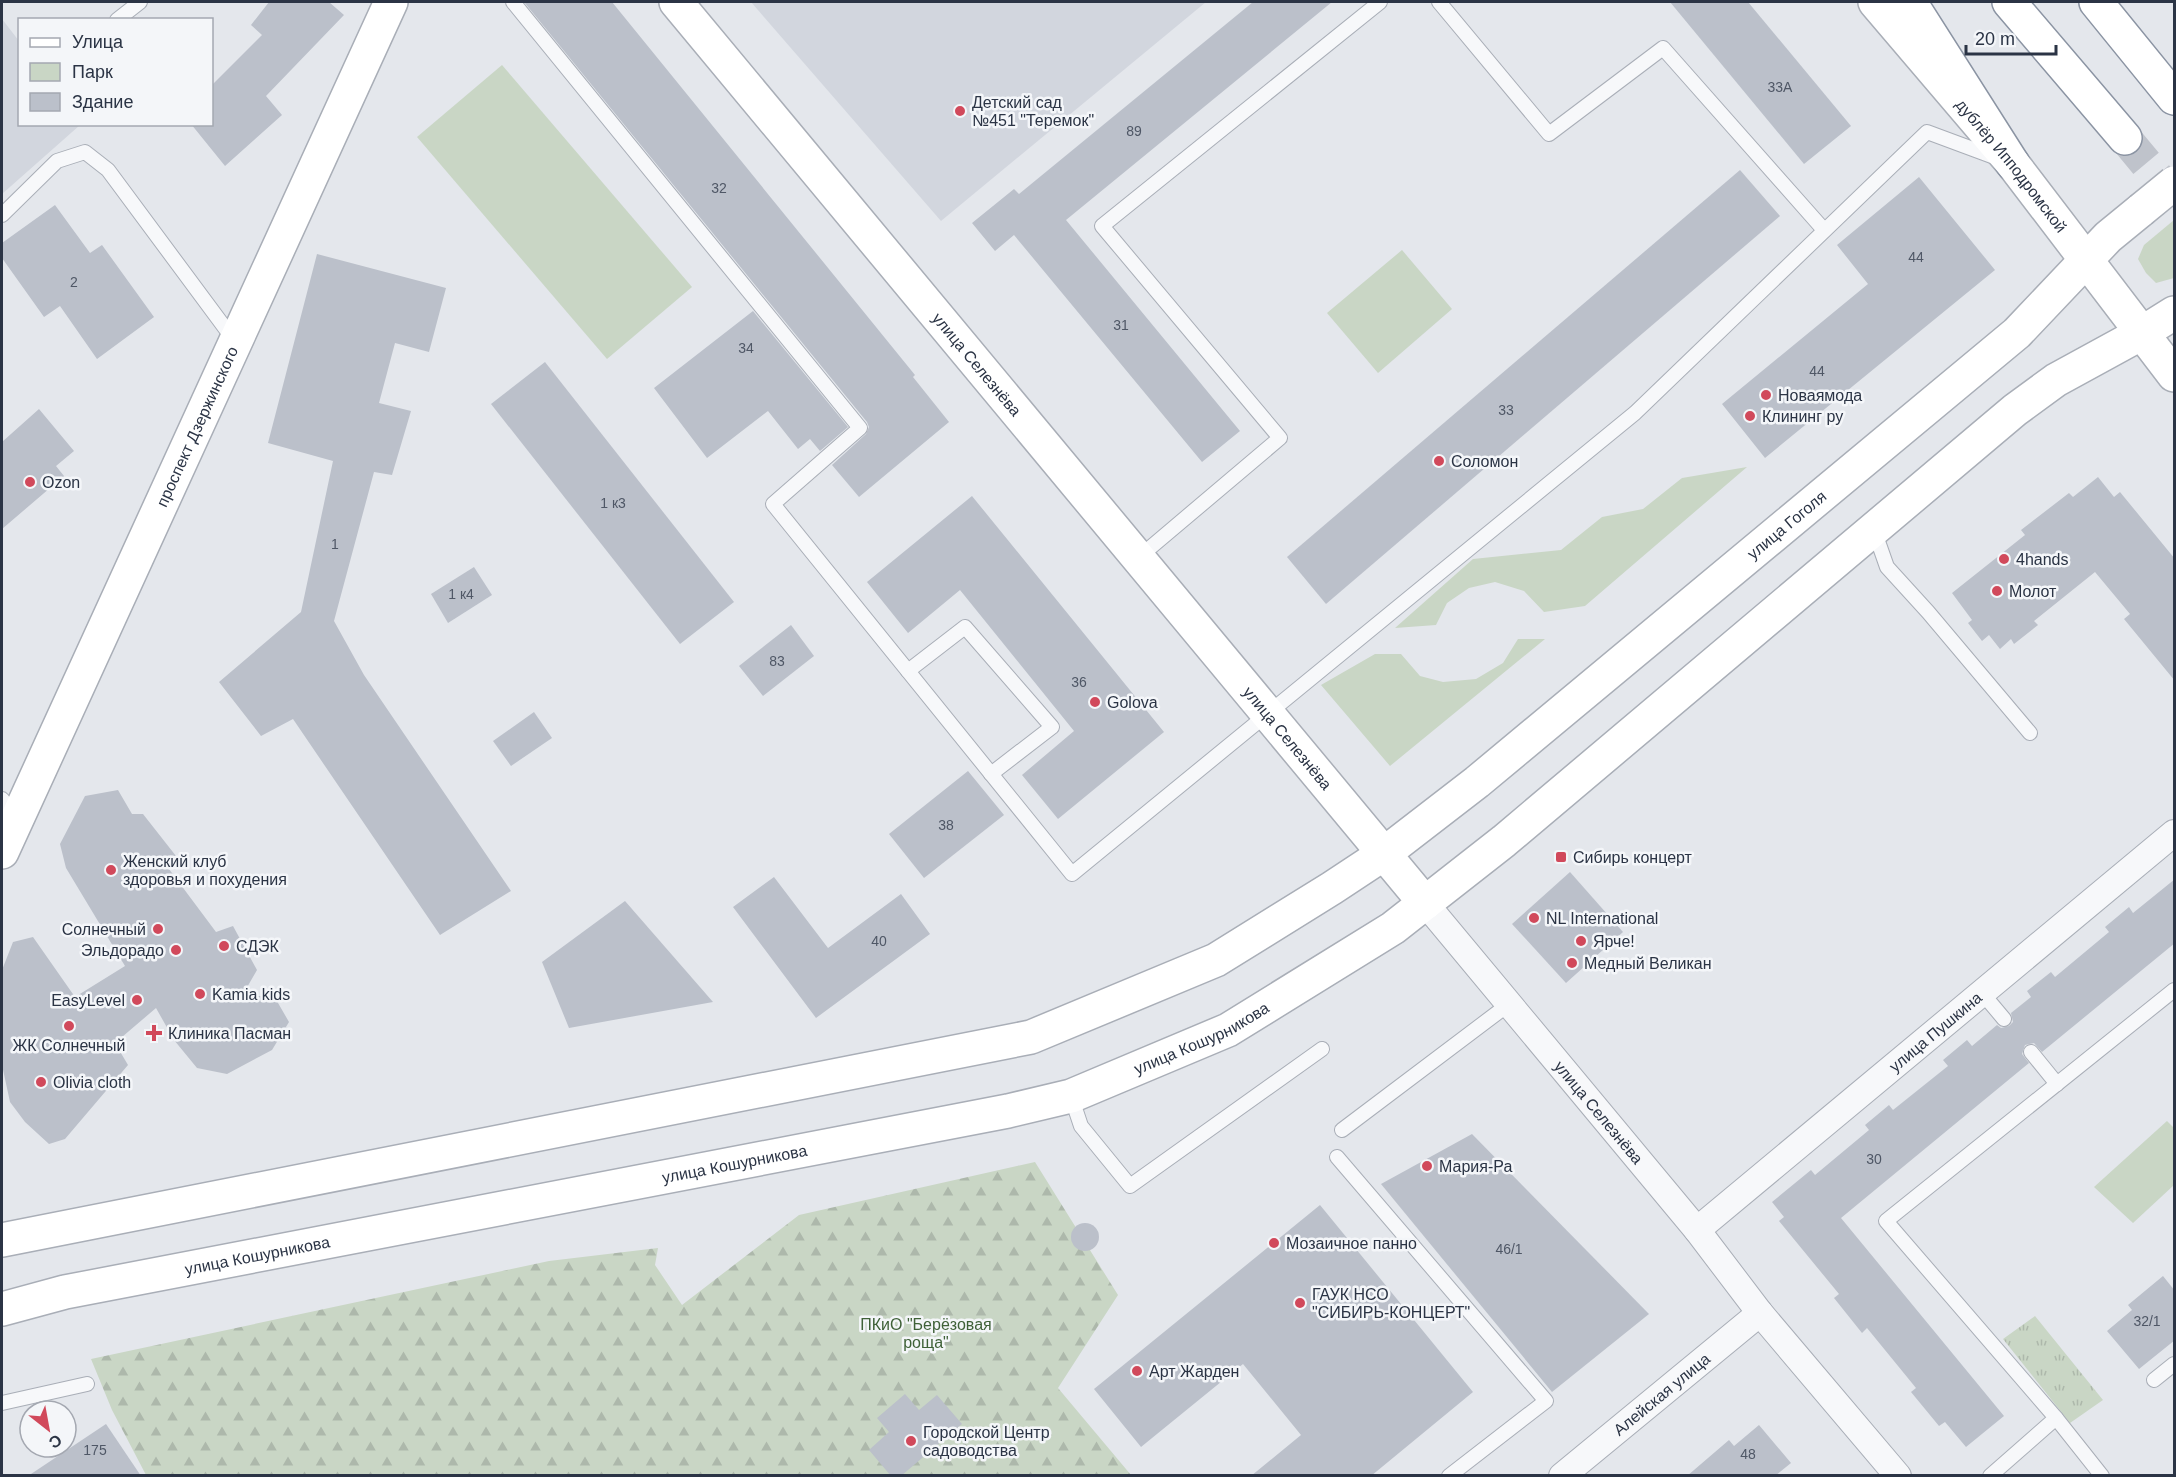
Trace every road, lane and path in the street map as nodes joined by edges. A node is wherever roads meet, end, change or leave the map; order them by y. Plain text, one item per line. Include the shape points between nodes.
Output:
1 (140, 2) edge
2 (391, 2) edge
3 (513, 2) edge
4 (676, 2) edge
5 (1380, 2) edge
6 (1439, 2) edge
7 (1875, 2) edge
8 (1910, 2) edge
9 (2009, 2) edge
10 (2096, 2) edge
11 (120, 18) edge
12 (2175, 98) edge
13 (2125, 138) tunnel mouth
14 (2013, 164) junction
15 (2175, 183) edge
16 (2, 215) edge
17 (1824, 230) junction
18 (2088, 260) junction
19 (2175, 313) edge
20 (2142, 333) junction
21 (235, 342) junction
22 (2175, 375) edge
23 (1874, 530) junction
24 (1138, 558) junction
25 (908, 671) junction
26 (1268, 713) junction
27 (2030, 733) dead end
28 (991, 774) junction
29 (9, 808) edge
30 (2175, 833) edge
31 (2, 852) edge
32 (1385, 853) junction
33 (1425, 903) junction
34 (2175, 990) edge
35 (1983, 994) junction
36 (1509, 1004) junction
37 (2004, 1019) dead end
38 (1322, 1049) dead end
39 (2031, 1052) dead end
40 (2057, 1084) junction
41 (1071, 1096) junction
42 (1342, 1130) dead end
43 (1337, 1157) dead end
44 (1697, 1230) junction
45 (2, 1240) edge
46 (2, 1309) edge
47 (1760, 1313) junction
48 (2175, 1364) edge
49 (2154, 1380) dead end
50 (87, 1384) dead end
51 (2, 1403) edge
52 (2056, 1418) junction
53 (1449, 1476) edge
54 (1562, 1476) edge
55 (1898, 1476) edge
56 (1990, 1476) edge
57 (2102, 1476) edge

1 - 11 lane
2 - 21 main road, проспект Дзержинского
3 - 25 lane via 860,428 773,504
4 - 24 main road, улица Селезнёва
5 - 24 lane via 1102,226 1280,438
6 - 17 lane via 1550,134 1663,48
7 - 14 main road, дублёр Ипподромской
8 - 14 main road
9 - 13 main road
10 - 12 main road
14 - 17 lane via 1927,132
14 - 18 main road, дублёр Ипподромской
15 - 18 main road, улица Гоголя, bridge via 2108,237
16 - 21 lane via 57,161 85,152 108,170
17 - 26 lane via 1635,413
18 - 20 main road, дублёр Ипподромской
18 - 32 main road, улица Гоголя via 2017,333 1504,759
19 - 20 main road
20 - 22 main road, дублёр Ипподромской
20 - 23 main road via 2056,380 2015,410
21 - 29 main road, проспект Дзержинского
23 - 27 lane via 1887,567
23 - 33 main road
24 - 26 main road, улица Селезнёва
25 - 28 lane
25 - 28 lane via 965,627 1052,727
26 - 28 lane via 1072,874
26 - 32 main road, улица Селезнёва
29 - 31 main road, проспект Дзержинского
30 - 35 street, улица Пушкина
32 - 33 main road, улица Селезнёва
32 - 45 main road via 1216,960 1031,1037
33 - 36 street, улица Селезнёва
33 - 41 main road, улица Кошурникова via 1379,938 1228,1030
34 - 40 lane
35 - 37 lane
35 - 44 street, улица Пушкина
36 - 42 lane
36 - 44 street, улица Селезнёва
38 - 41 lane via 1130,1186 1081,1126
39 - 40 lane
40 - 52 lane via 1886,1221
41 - 46 main road, улица Кошурникова via 65,1292
43 - 53 lane via 1546,1401
44 - 47 street, улица Селезнёва
47 - 54 street, Алейская улица
47 - 55 street, улица Селезнёва
48 - 49 lane
50 - 51 lane
52 - 56 lane
52 - 57 lane

